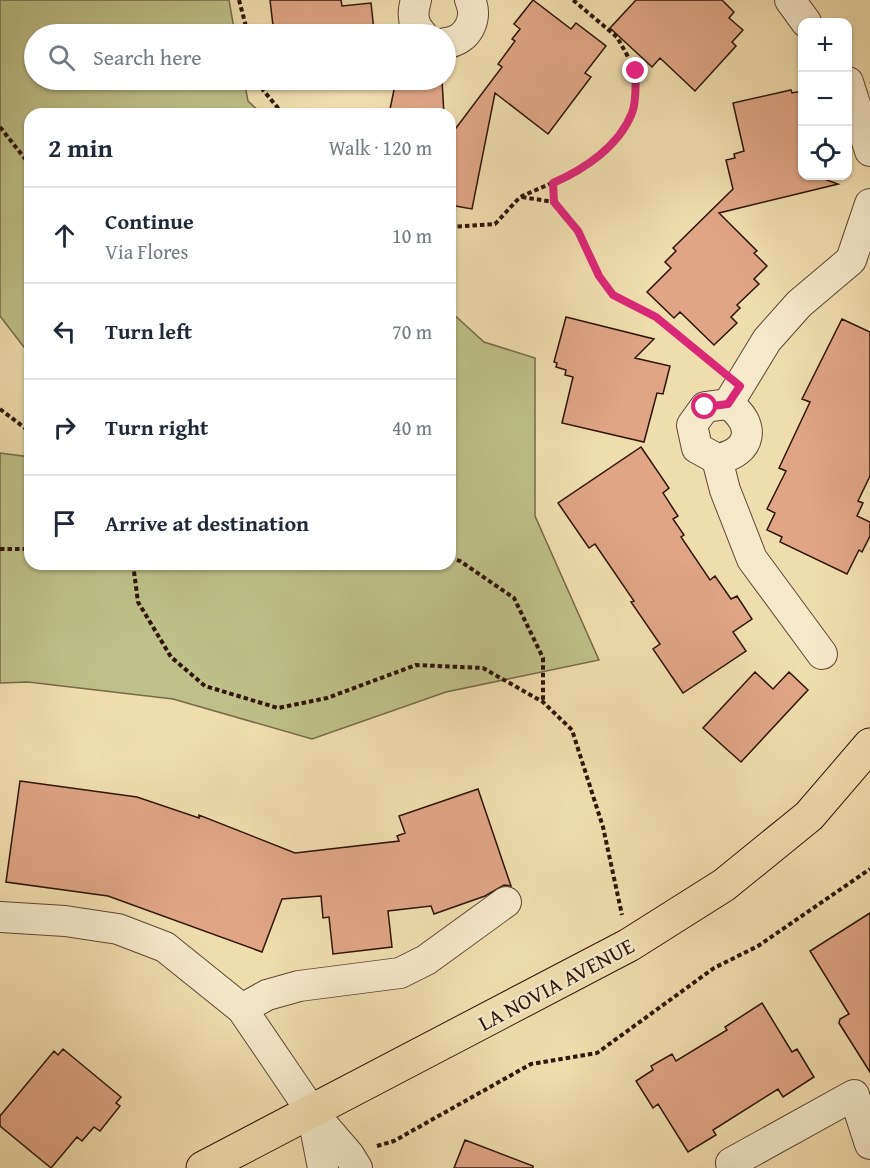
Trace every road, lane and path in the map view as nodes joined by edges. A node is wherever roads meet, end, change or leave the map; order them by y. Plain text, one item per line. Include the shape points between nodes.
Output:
1 (239, 0) edge
2 (416, 0) edge
3 (470, 0) edge
4 (573, 0) edge
5 (790, 0) edge
6 (803, 18) edge
7 (245, 24) edge
8 (415, 24) edge
9 (456, 40) edge
10 (263, 90) edge
11 (852, 95) edge
12 (279, 108) edge
13 (0, 127) edge
14 (870, 151) edge
15 (24, 157) edge
16 (553, 183) junction
17 (520, 197) junction
18 (554, 202) junction
19 (870, 204) edge
20 (456, 227) edge
21 (734, 395) junction
22 (0, 409) edge
23 (24, 427) edge
24 (717, 459) junction
25 (0, 549) edge
26 (24, 549) edge
27 (456, 559) edge
28 (134, 570) edge
29 (822, 654) dead end
30 (543, 702) junction
31 (870, 745) edge
32 (870, 869) edge
33 (506, 902) dead end
34 (0, 916) edge
35 (629, 945) junction
36 (242, 1008) junction
37 (312, 1112) junction
38 (870, 1144) edge
39 (343, 1164) edge
40 (203, 1168) edge
41 (737, 1168) edge

1 - 7 path
2 - 8 street
3 - 9 street via 470,28
4 - 16 path via 617,38 636,71 633,112 610,147
5 - 6 street
10 - 12 path
11 - 14 street
13 - 15 path
16 - 17 path
16 - 18 path
17 - 18 path
17 - 20 path via 495,224
18 - 21 path via 578,231 599,276 613,295 656,317
19 - 21 street via 851,260 799,304 767,340
21 - 24 street via 748,428 744,444 732,456
21 - 24 street via 705,407 692,426 697,448
22 - 23 path
24 - 29 street via 752,559
25 - 26 path
27 - 30 path via 514,598 543,658
28 - 30 path via 138,602 171,657 205,686 278,708 327,698 416,665 483,668
30 - 35 path via 572,730 603,827
31 - 35 main road, LA NOVIA AVENUE via 809,816 724,885
32 - 39 path via 758,946 714,968 597,1053 531,1064 394,1141
33 - 36 street via 426,960 400,973 299,986 267,995
34 - 36 street via 118,929 165,947
35 - 37 main road, LA NOVIA AVENUE
36 - 37 street
37 - 39 street
37 - 40 main road, LA NOVIA AVENUE
38 - 41 street via 854,1095 731,1163

